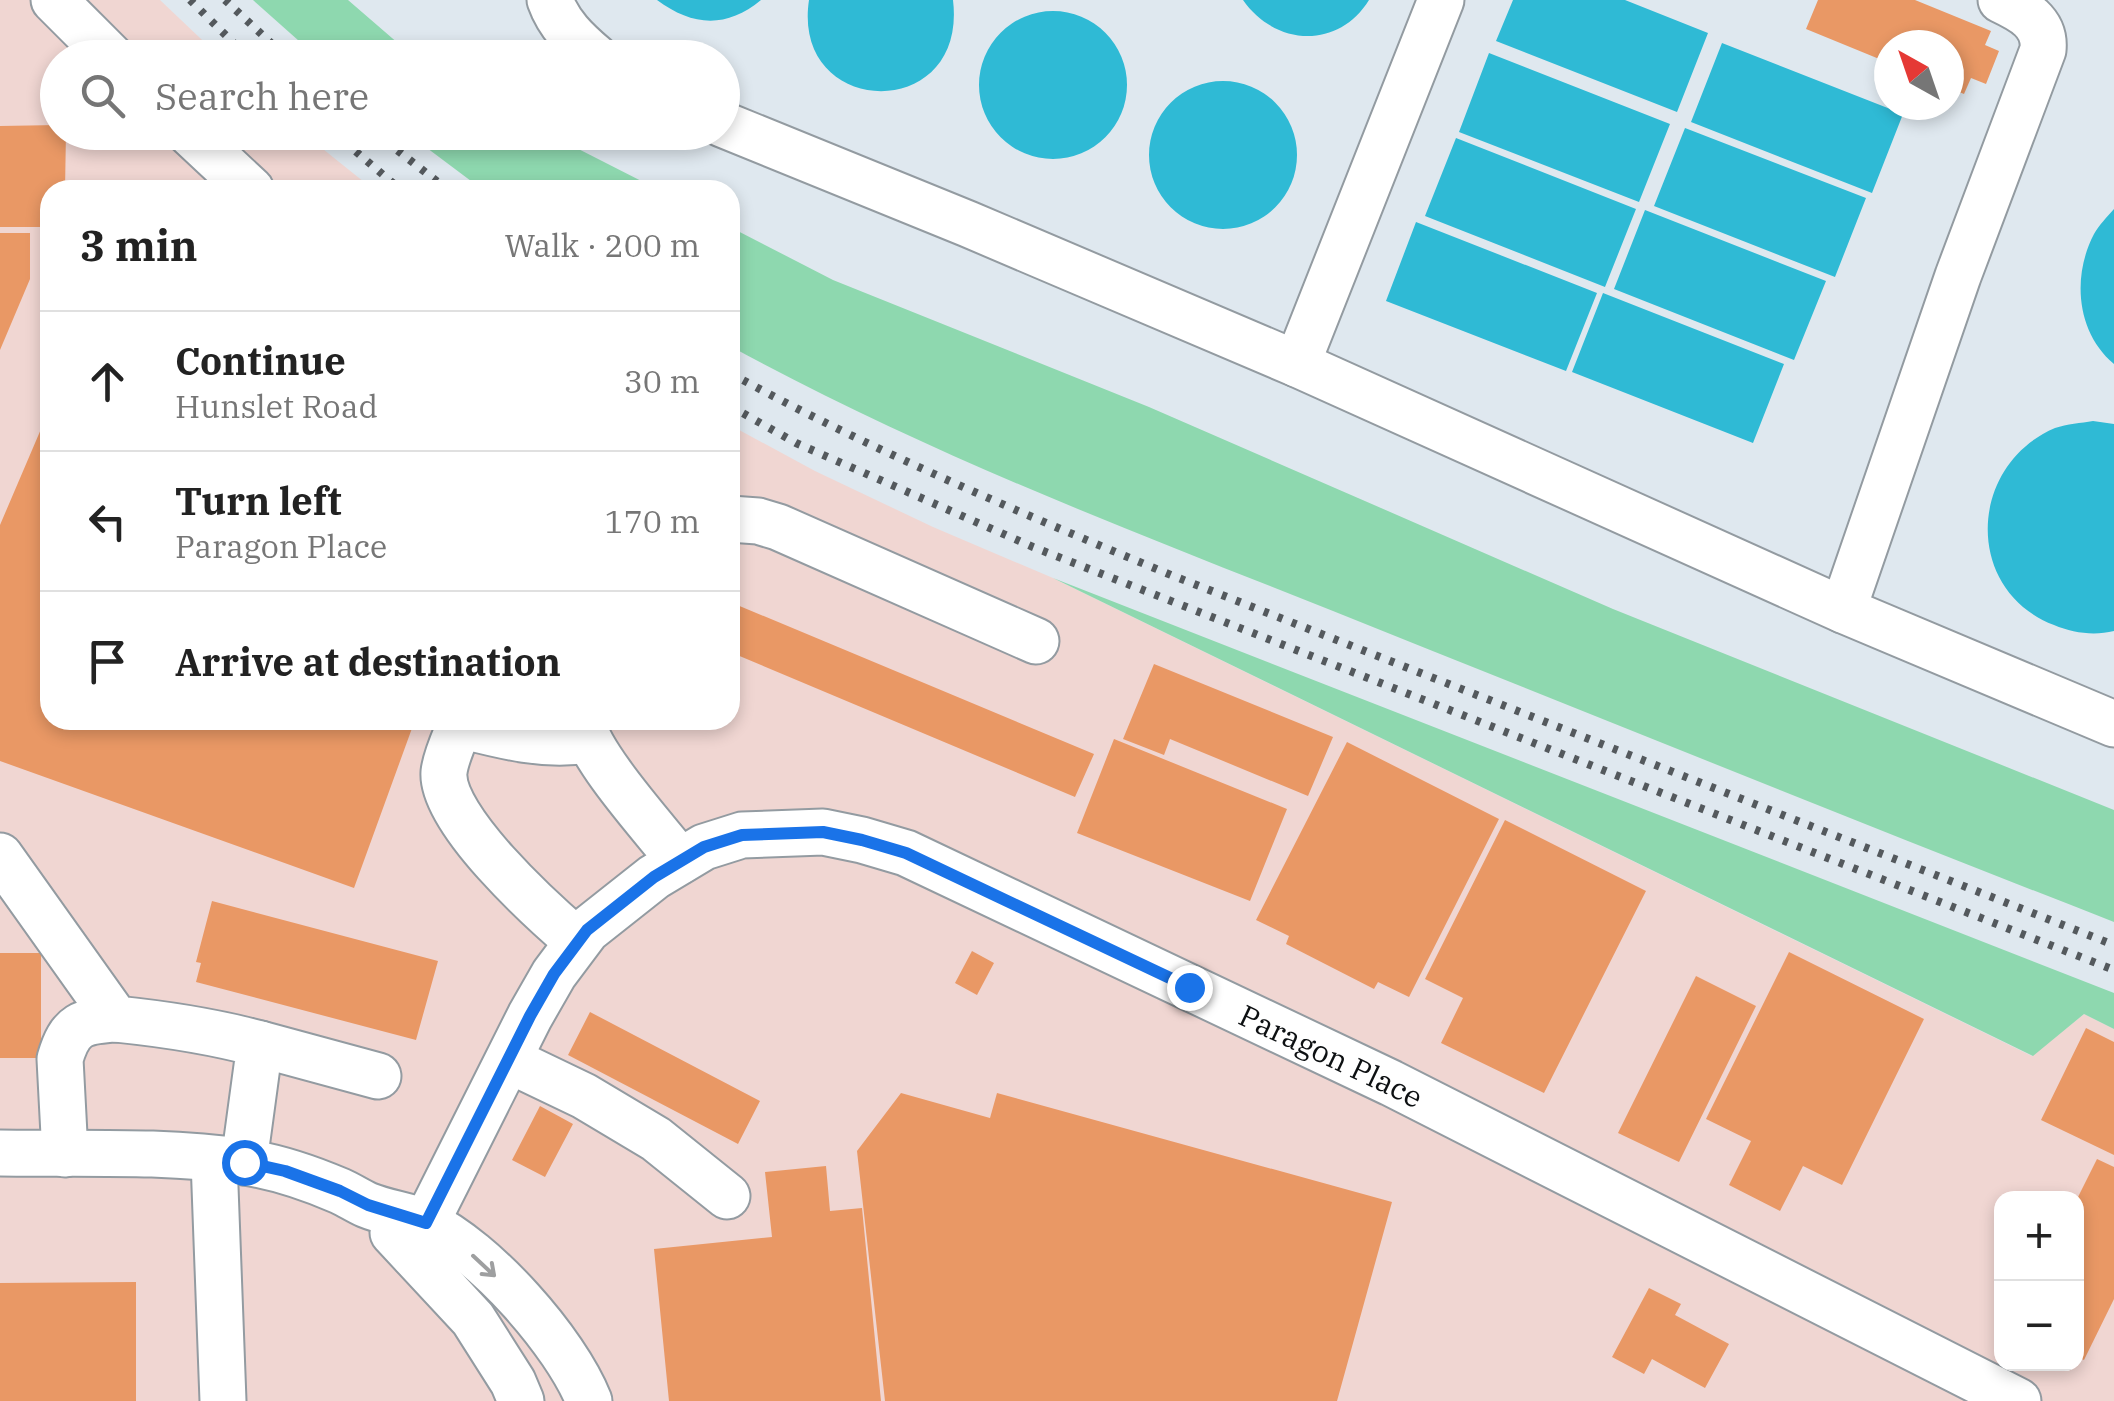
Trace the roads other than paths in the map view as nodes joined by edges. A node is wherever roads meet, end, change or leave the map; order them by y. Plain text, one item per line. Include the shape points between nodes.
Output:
1 (54, 0) edge
2 (550, 0) edge
3 (1441, 0) edge
4 (2001, 0) edge
5 (94, 40) edge
6 (575, 40) edge
7 (740, 131) edge
8 (208, 150) edge
9 (240, 180) edge
10 (1297, 364) junction
11 (740, 520) edge
12 (1843, 610) junction
13 (1036, 641) dead end
14 (2114, 724) edge
15 (459, 730) edge
16 (484, 730) edge
17 (585, 730) edge
18 (0, 856) edge
19 (680, 861) junction
20 (576, 941) junction
21 (116, 1019) junction
22 (260, 1044) junction
23 (510, 1060) junction
24 (378, 1076) dead end
25 (0, 1153) edge
26 (65, 1154) junction
27 (229, 1161) junction
28 (727, 1196) dead end
29 (419, 1238) junction
30 (224, 1401) edge
31 (521, 1401) edge
32 (589, 1401) edge
33 (2018, 1401) edge

1 - 5 lane
2 - 6 lane
3 - 10 lane
4 - 12 lane via 2028,14 2044,38 2043,50
7 - 10 lane
8 - 9 lane
10 - 12 lane
11 - 13 lane via 778,527
12 - 14 lane
15 - 20 lane via 444,772 456,807 512,880
16 - 17 lane via 564,744
17 - 19 lane
18 - 21 lane
19 - 20 lane, Paragon Place
19 - 33 lane, Paragon Place via 742,835 823,832 906,853 1391,1083
20 - 23 lane, Paragon Place
21 - 22 lane
21 - 26 lane via 90,1020 64,1045
22 - 24 lane
22 - 27 lane
23 - 28 lane via 656,1139
23 - 29 lane, Paragon Place
25 - 26 lane
26 - 27 lane
27 - 29 lane via 340,1191
27 - 30 lane
29 - 31 lane
29 -> 32 lane via 473,1255 519,1299 556,1342

